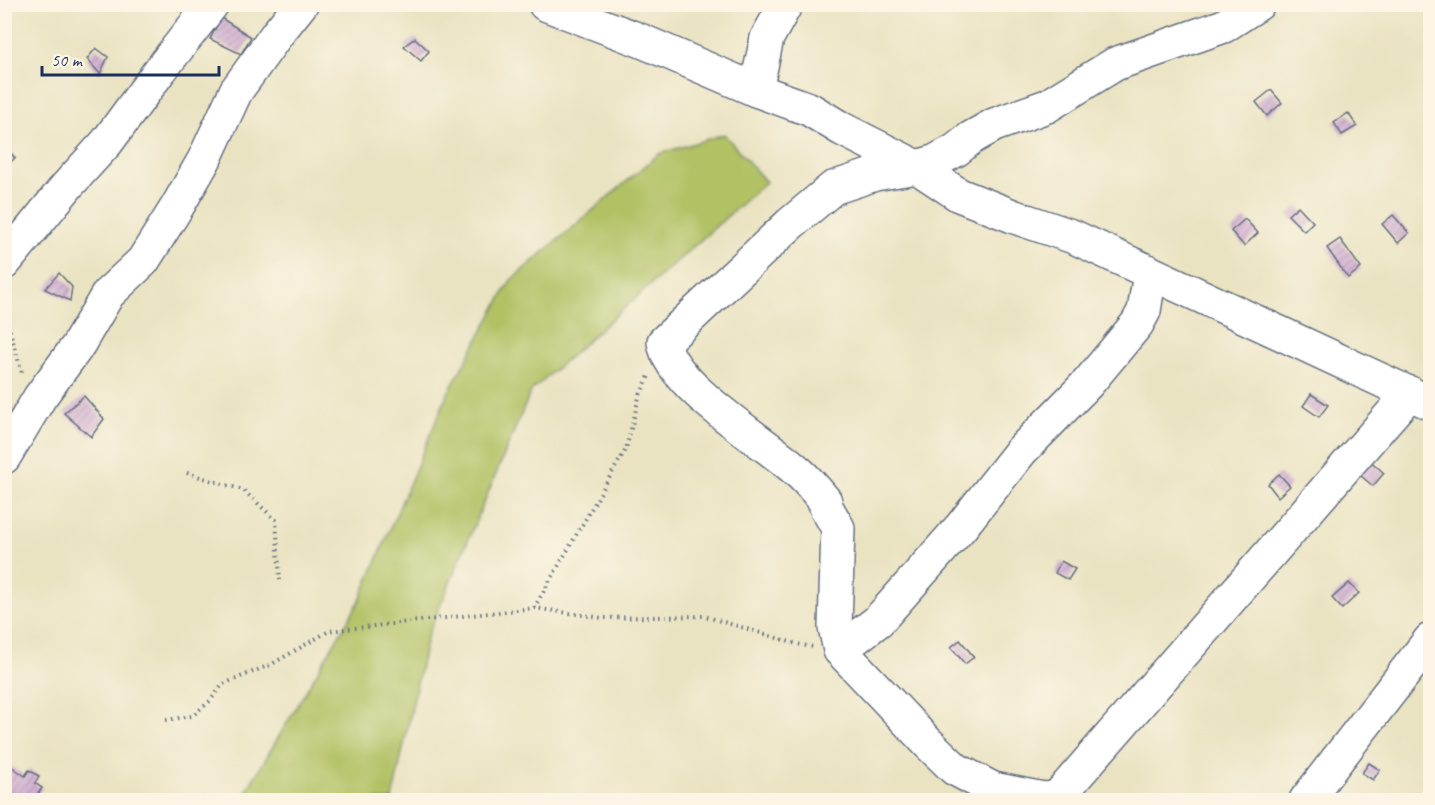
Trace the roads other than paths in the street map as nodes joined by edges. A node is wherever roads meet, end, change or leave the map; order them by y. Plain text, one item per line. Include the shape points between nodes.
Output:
1 (212, 4) edge
2 (301, 4) edge
3 (545, 4) edge
4 (786, 4) edge
5 (1258, 4) edge
6 (756, 90) junction
7 (917, 167) junction
8 (4, 263) edge
9 (1149, 273) junction
10 (1420, 398) edge
11 (4, 457) edge
12 (1431, 640) edge
13 (840, 650) junction
14 (1060, 800) edge
15 (1306, 801) edge

1 - 8 street via 107,142
2 - 11 street via 236,91 204,160 143,261 108,294
3 - 6 street via 642,40
4 - 6 street via 767,38
5 - 7 street via 1224,26 1115,64 1047,106 994,125 946,156
6 - 7 street via 809,109
7 - 9 street via 959,195 1074,237
7 - 13 street via 875,174 833,188 664,342 669,358 688,382 796,470 825,501 838,528 835,627
9 - 10 street
9 - 13 street via 1144,311 1137,324 1088,383 1021,451 961,527 878,621
10 - 14 street
12 - 15 street
13 - 14 street via 955,769 993,789

